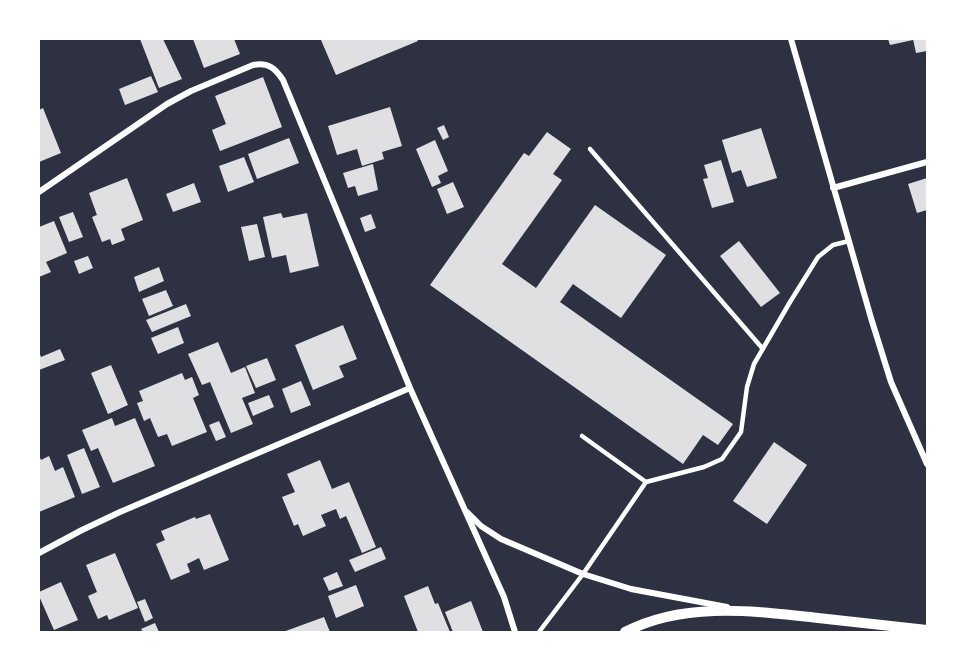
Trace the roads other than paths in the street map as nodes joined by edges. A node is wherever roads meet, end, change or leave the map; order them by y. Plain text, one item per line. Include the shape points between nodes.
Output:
1 (791, 39) edge
2 (590, 149) dead end
3 (927, 162) edge
4 (833, 188) junction
5 (39, 192) edge
6 (849, 241) junction
7 (763, 349) junction
8 (410, 388) junction
9 (582, 436) dead end
10 (927, 464) edge
11 (646, 482) junction
12 (464, 509) junction
13 (39, 553) edge
14 (583, 574) junction
15 (743, 610) junction
16 (927, 630) edge
17 (515, 632) edge
18 (539, 632) edge
19 (625, 632) edge

1 - 4 street
2 - 7 lane
3 - 4 street
4 - 6 street
5 - 8 street via 183,95 253,65 263,63 275,68
6 - 7 lane via 833,245 818,257
6 - 10 street via 891,382
7 - 11 lane via 747,387 741,432 722,459
8 - 12 street
8 - 13 street via 120,512
9 - 11 lane
11 - 14 lane
12 - 14 street via 501,540
12 - 17 street via 504,597
14 - 15 street via 631,589
14 - 18 lane
15 - 16 street
15 - 19 street via 689,613

